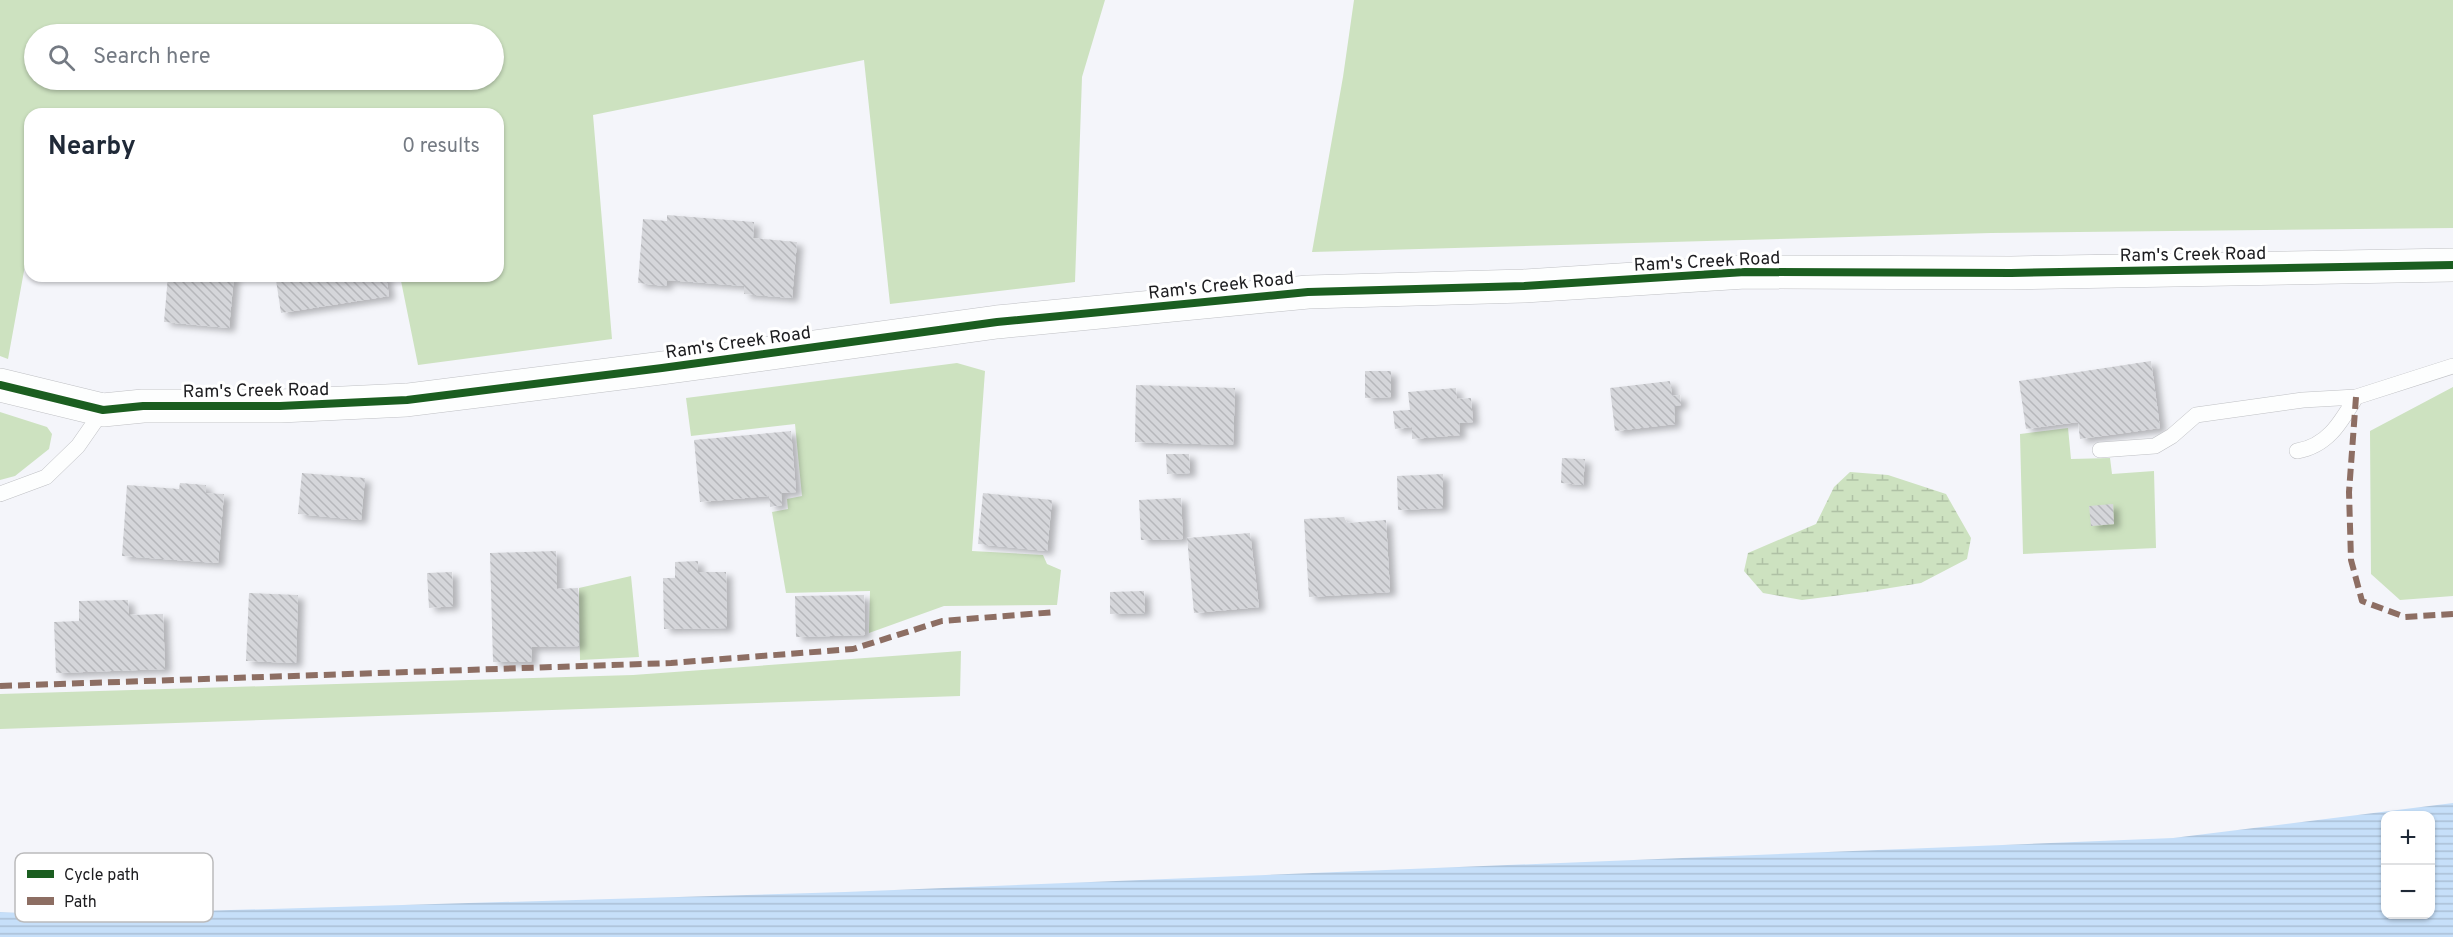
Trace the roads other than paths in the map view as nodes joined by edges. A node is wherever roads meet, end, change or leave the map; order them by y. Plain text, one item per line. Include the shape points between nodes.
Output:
1 (2453, 265) edge
2 (2453, 366) edge
3 (0, 385) edge
4 (2356, 397) junction
5 (103, 410) junction
6 (2100, 450) dead end
7 (2297, 452) dead end
8 (0, 494) edge

1 - 5 street, Ram's Creek Road via 2011,273 1745,272 1524,286 1308,292 997,322 407,400
2 - 4 lane
3 - 5 street, Ram's Creek Road
4 - 6 lane via 2196,415 2155,446
4 - 7 lane via 2337,428 2311,449
5 - 8 lane via 78,446 46,477

